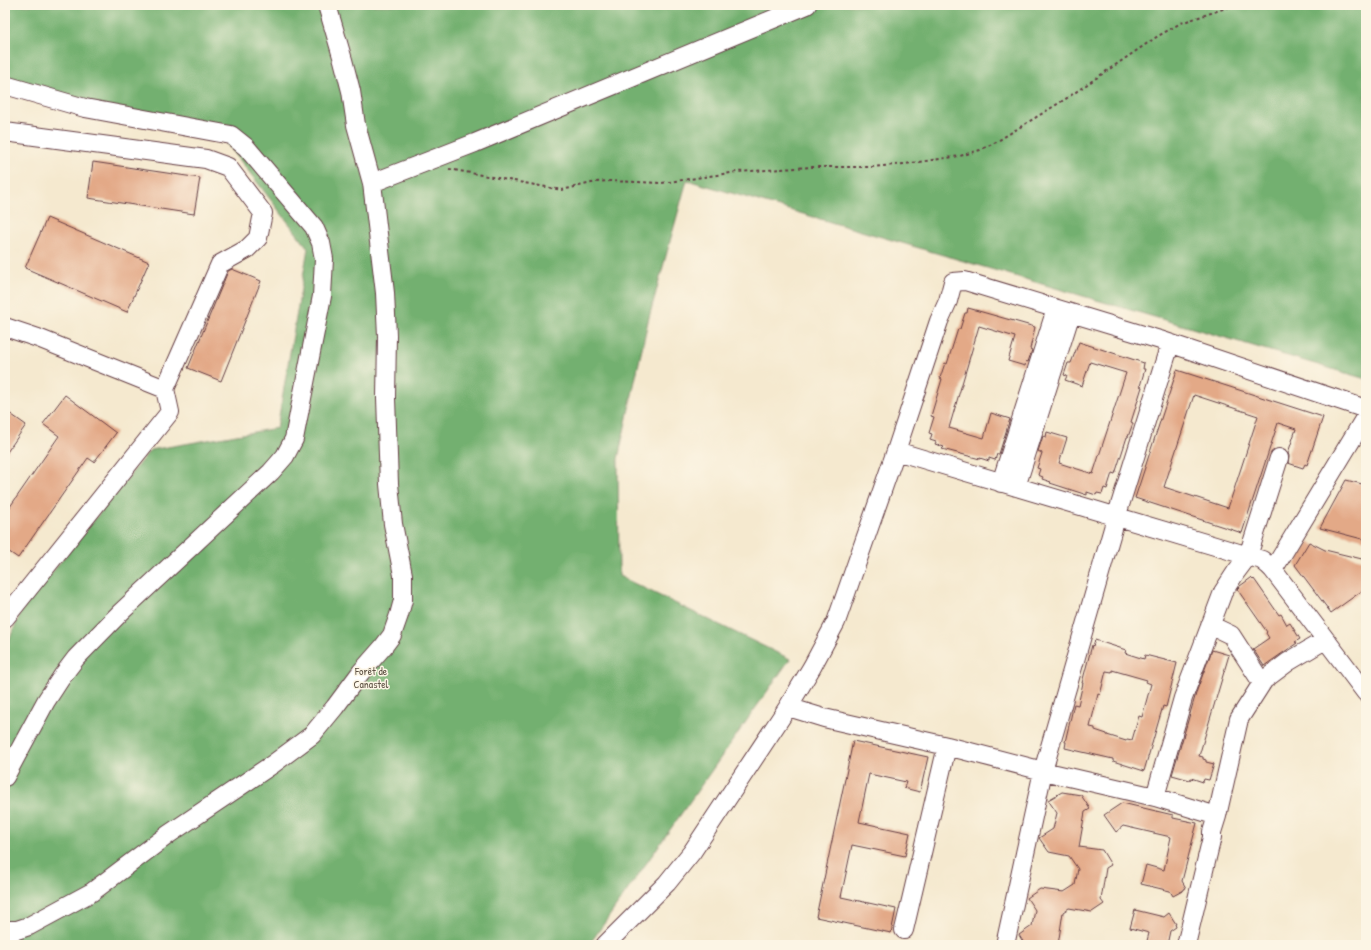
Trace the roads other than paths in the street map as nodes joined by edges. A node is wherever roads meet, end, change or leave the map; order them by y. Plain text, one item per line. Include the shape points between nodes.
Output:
1 (327, 5) edge
2 (808, 5) edge
3 (5, 85) edge
4 (5, 132) edge
5 (372, 184) junction
6 (1064, 311) junction
7 (5, 327) edge
8 (1170, 344) junction
9 (165, 390) junction
10 (1366, 409) edge
11 (1366, 416) edge
12 (896, 451) junction
13 (1279, 458) dead end
14 (1009, 485) junction
15 (1116, 518) junction
16 (1248, 556) junction
17 (1273, 570) junction
18 (5, 618) edge
19 (1210, 624) junction
20 (1325, 640) junction
21 (1262, 683) junction
22 (1366, 694) edge
23 (788, 707) junction
24 (947, 746) junction
25 (1043, 771) junction
26 (5, 777) edge
27 (1155, 797) junction
28 (1217, 816) junction
29 (5, 930) edge
30 (904, 930) dead end
31 (605, 945) edge
32 (1005, 945) edge
33 (1186, 945) edge

1 - 5 street via 351,91 356,125
2 - 5 street
3 - 26 street via 85,108 231,135 246,147 314,227 324,259 322,296 296,432 285,456 76,658 46,701
4 - 9 street via 206,159 228,167 262,214 258,238 247,249 220,264
5 - 29 street via 385,293 389,484 393,524 403,575 402,600 392,635 312,735 169,834 92,892 29,926
6 - 8 street
6 - 12 street via 965,281 953,282
6 - 14 street
7 - 9 street
8 - 10 street
8 - 15 street
9 - 18 street via 170,412
11 - 17 street
12 - 14 street
12 - 23 street via 836,622
13 - 16 street
14 - 15 street
15 - 16 street
15 - 25 street
16 - 17 street via 1262,560
16 - 19 street via 1223,592
17 - 20 street
19 - 21 street via 1231,635
19 - 27 street via 1183,698
20 - 21 street via 1288,662
20 - 22 street
21 - 28 street via 1239,719
23 - 24 street via 824,718
23 - 31 street via 692,852 667,883
24 - 25 street
24 - 30 street
25 - 27 street
25 - 32 street
27 - 28 street
28 - 33 street

